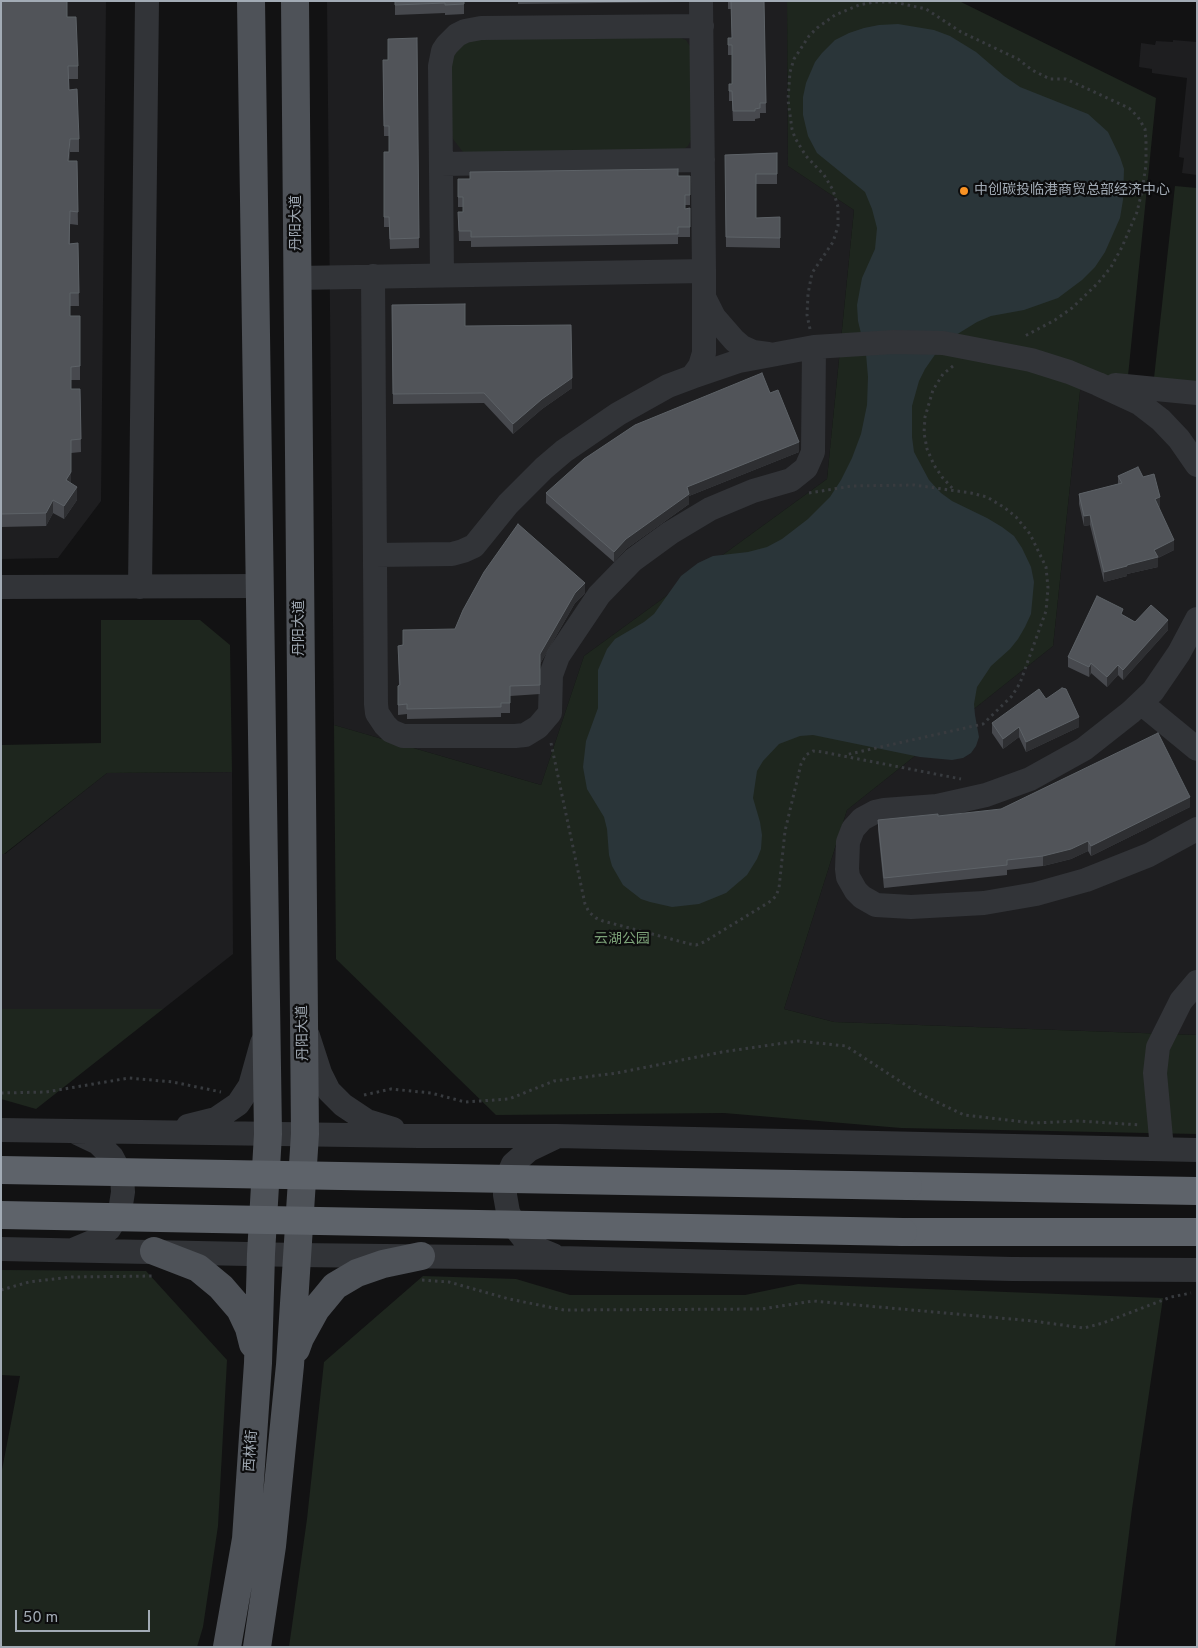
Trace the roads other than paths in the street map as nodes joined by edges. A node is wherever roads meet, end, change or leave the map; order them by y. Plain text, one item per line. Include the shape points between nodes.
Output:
1 (147, 1) edge
2 (252, 1) edge
3 (295, 1) edge
4 (701, 1) edge
5 (702, 26) junction
6 (296, 159) junction
7 (254, 160) junction
8 (703, 160) junction
9 (441, 164) junction
10 (704, 271) junction
11 (442, 275) junction
12 (373, 276) junction
13 (297, 278) junction
14 (705, 298) junction
15 (814, 347) junction
16 (770, 354) junction
17 (692, 376) junction
18 (1098, 384) junction
19 (1197, 393) edge
20 (1197, 464) edge
21 (258, 512) junction
22 (299, 512) junction
23 (375, 555) junction
24 (260, 586) junction
25 (140, 587) junction
26 (1, 588) edge
27 (1197, 619) edge
28 (1141, 703) junction
29 (1197, 749) edge
30 (1197, 829) edge
31 (1197, 982) edge
32 (304, 1018) junction
33 (267, 1022) junction
34 (1, 1130) edge
35 (72, 1131) junction
36 (146, 1132) junction
37 (268, 1134) junction
38 (304, 1134) junction
39 (418, 1136) junction
40 (557, 1136) junction
41 (1161, 1137) junction
42 (1197, 1150) edge
43 (1, 1170) edge
44 (1197, 1191) edge
45 (1, 1215) edge
46 (1197, 1232) edge
47 (1, 1249) edge
48 (74, 1250) junction
49 (261, 1254) junction
50 (297, 1255) junction
51 (560, 1258) junction
52 (154, 1264) junction
53 (419, 1267) junction
54 (1196, 1270) edge
55 (258, 1363) junction
56 (290, 1365) junction
57 (228, 1647) edge
58 (258, 1647) edge

1 - 25 street
2 - 7 main road
3 - 6 main road, 丹阳大道
4 - 5 street
5 - 8 street
5 - 9 street via 481,28 457,35 441,58
6 - 7 main road
6 - 13 main road, 丹阳大道
7 - 21 main road
8 - 9 street
8 - 10 street
9 - 11 street
10 - 11 street
10 - 14 street
11 - 12 street
12 - 13 street
12 - 23 street
13 - 22 main road, 丹阳大道
14 - 16 street via 714,317 742,347
14 - 17 street via 704,353
15 - 16 street
15 - 18 street via 848,343 943,344 1031,360
15 - 23 street via 813,452 806,468 791,480 710,509 633,560 599,594 558,656 551,674 550,713 533,731 515,736 412,737 398,734 385,725 377,713 376,704
16 - 17 street
17 - 23 street via 618,414 564,451 508,504 474,546 452,554
18 - 19 street
18 - 20 street via 1139,403 1161,420
21 - 22 main road
21 - 24 main road
22 - 32 main road, 丹阳大道
24 - 25 street
24 - 33 main road
25 - 26 street
27 - 28 street via 1167,673
28 - 29 street
28 - 30 street via 1084,749 1008,788 963,801 884,810 868,815 857,823 850,836 848,877 862,897 876,905 911,907 984,903 1036,894 1086,880 1149,855
31 - 41 street via 1181,1001 1158,1047 1155,1073
32 - 38 main road, 丹阳大道
32 - 39 street via 320,1073 329,1091 367,1121
33 - 36 street via 250,1086 238,1104 216,1119
33 - 37 main road
34 - 35 street
35 - 36 street
35 - 48 street via 98,1143 112,1157 122,1176 123,1192 120,1212 109,1230
36 - 37 street
37 - 38 street
37 - 49 main road
38 - 39 street
38 - 50 main road, 丹阳大道
39 - 40 street
40 - 41 street
40 - 51 street via 529,1150 513,1164 505,1183 505,1195 508,1212 529,1245
41 - 42 street
43 - 44 highway, bridge
45 - 46 highway, bridge via 903,1232
47 - 48 street
48 - 52 street
49 - 50 street
49 - 52 street
49 - 55 main road, 西林街
50 - 53 street
50 - 56 main road, 西林街
51 - 53 street
51 - 54 street
52 - 55 main road via 198,1268 221,1287 240,1309 249,1328
53 - 56 main road via 383,1264 357,1273 335,1286 300,1338
55 - 57 main road, 西林街 via 246,1539
56 - 58 main road, 西林街 via 272,1546

